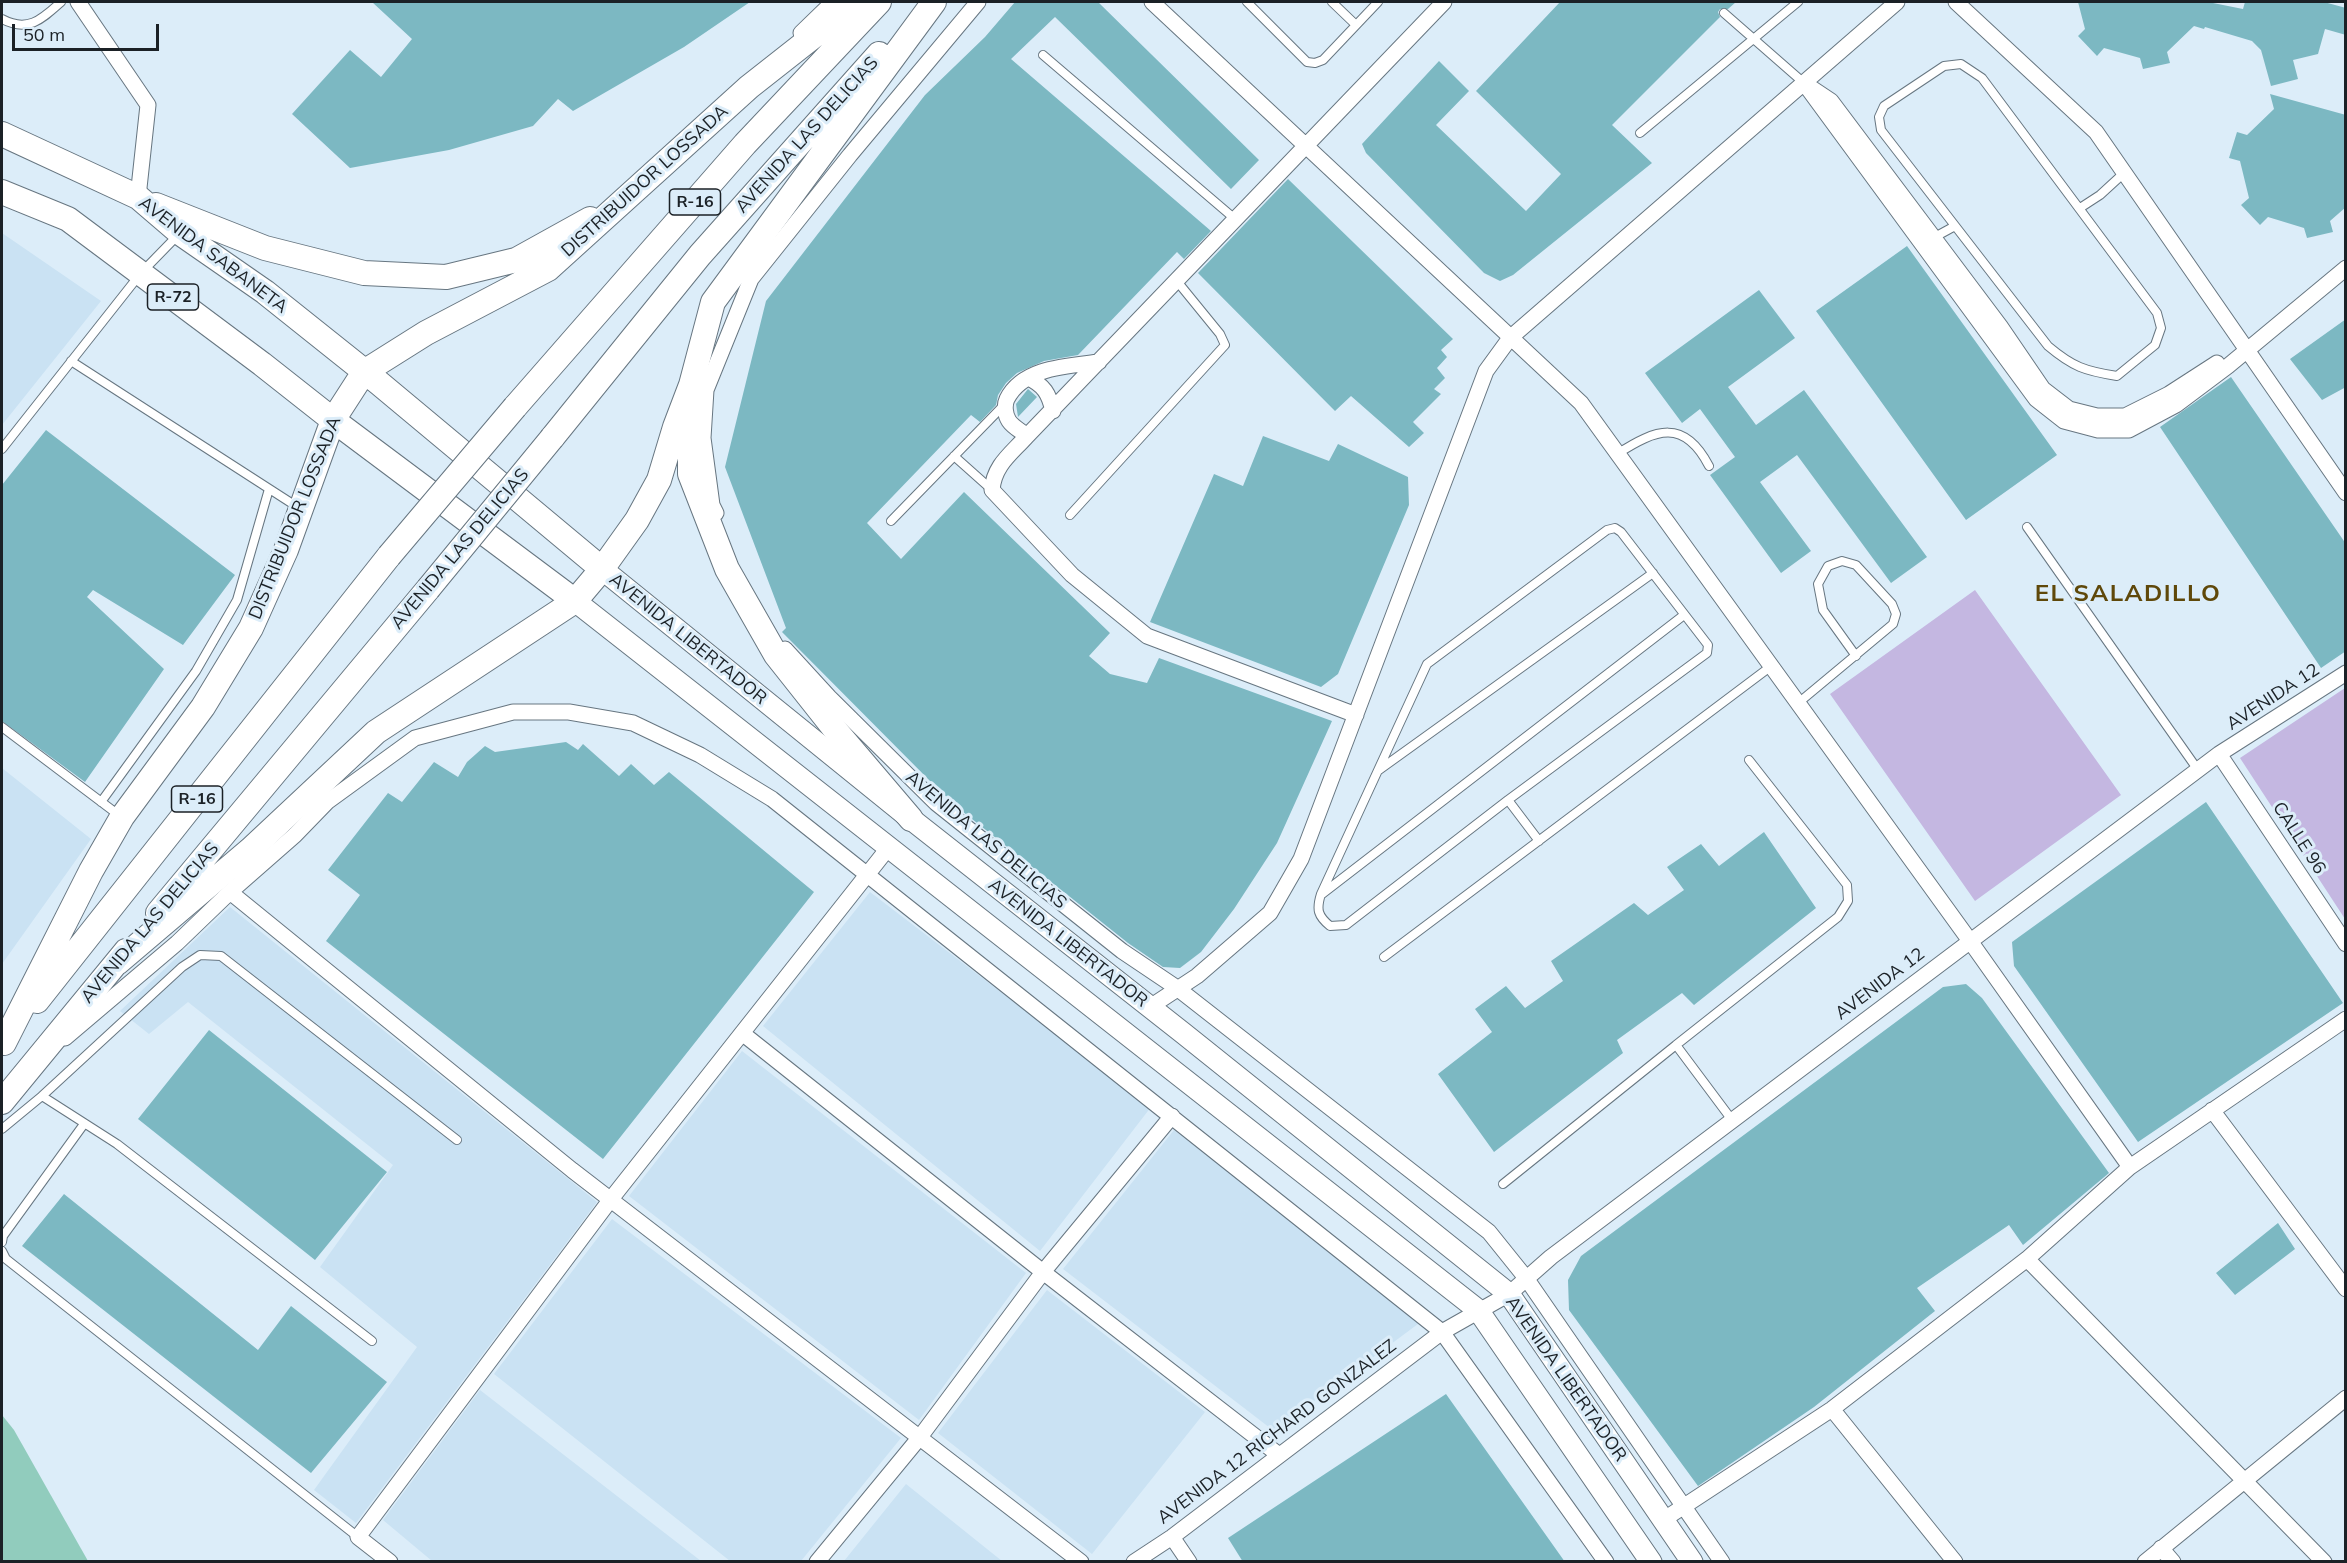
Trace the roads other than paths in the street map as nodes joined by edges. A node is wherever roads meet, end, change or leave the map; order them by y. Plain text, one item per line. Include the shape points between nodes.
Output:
1 (61, 2) edge
2 (78, 2) edge
3 (833, 2) edge
4 (857, 2) edge
5 (879, 2) edge
6 (925, 2) edge
7 (934, 2) edge
8 (978, 2) edge
9 (1152, 2) edge
10 (1247, 2) edge
11 (1332, 2) edge
12 (1378, 2) edge
13 (1444, 2) edge
14 (1798, 2) edge
15 (1896, 2) edge
16 (1956, 2) edge
17 (1724, 13) dead end
18 (2, 19) edge
19 (1356, 25) junction
20 (1754, 40) junction
21 (1043, 55) dead end
22 (1804, 82) junction
23 (749, 87) junction
24 (1640, 133) dead end
25 (2, 134) edge
26 (1306, 146) junction
27 (2124, 172) junction
28 (2, 192) edge
29 (138, 197) junction
30 (628, 198) junction
31 (2080, 208) junction
32 (1235, 219) junction
33 (1955, 226) junction
34 (180, 233) junction
35 (1929, 241) junction
36 (2346, 268) edge
37 (141, 273) junction
38 (1176, 280) junction
39 (1510, 338) junction
40 (2247, 349) junction
41 (71, 361) junction
42 (1099, 362) junction
43 (371, 377) junction
44 (1028, 378) junction
45 (691, 385) junction
46 (1005, 404) junction
47 (1053, 411) junction
48 (333, 420) junction
49 (1027, 436) junction
50 (2, 449) edge
51 (1617, 454) junction
52 (954, 456) junction
53 (1709, 466) dead end
54 (269, 489) junction
55 (992, 490) junction
56 (2346, 493) edge
57 (300, 509) junction
58 (1070, 515) dead end
59 (891, 520) dead end
60 (2027, 527) dead end
61 (602, 569) junction
62 (1653, 573) junction
63 (575, 601) junction
64 (1684, 615) junction
65 (1856, 656) junction
66 (1770, 667) junction
67 (2346, 673) edge
68 (1797, 704) junction
69 (1356, 715) junction
70 (2, 727) edge
71 (2220, 754) junction
72 (1749, 760) dead end
73 (2198, 770) junction
74 (1377, 771) junction
75 (1508, 800) junction
76 (101, 802) junction
77 (122, 818) junction
78 (911, 819) junction
79 (1539, 840) junction
80 (889, 847) junction
81 (868, 874) junction
82 (230, 892) junction
83 (1321, 894) junction
84 (1970, 941) junction
85 (2346, 944) edge
86 (1384, 957) dead end
87 (117, 963) junction
88 (1177, 988) junction
89 (1150, 1007) junction
90 (2346, 1019) edge
91 (742, 1033) junction
92 (3, 1044) edge
93 (1676, 1046) junction
94 (27, 1071) junction
95 (42, 1096) junction
96 (2, 1102) edge
97 (2212, 1110) junction
98 (1172, 1116) junction
99 (1732, 1119) junction
100 (84, 1124) junction
101 (2, 1129) edge
102 (457, 1140) dead end
103 (2130, 1167) junction
104 (1503, 1184) dead end
105 (610, 1199) junction
106 (2, 1242) edge
107 (2, 1251) edge
108 (2027, 1259) junction
109 (1043, 1272) junction
110 (1526, 1278) junction
111 (2346, 1289) edge
112 (1509, 1294) junction
113 (1478, 1310) junction
114 (1442, 1332) junction
115 (372, 1341) dead end
116 (2346, 1398) edge
117 (1832, 1409) junction
118 (920, 1437) junction
119 (1279, 1455) junction
120 (2243, 1481) junction
121 (1684, 1506) junction
122 (1664, 1520) junction
123 (358, 1537) junction
124 (1172, 1537) junction
125 (2161, 1548) junction
126 (390, 1562) edge
127 (817, 1562) edge
128 (1081, 1562) edge
129 (1134, 1562) edge
130 (1189, 1562) edge
131 (1606, 1562) edge
132 (1651, 1562) edge
133 (1692, 1562) edge
134 (1722, 1562) edge
135 (1955, 1562) edge
136 (2145, 1562) edge
137 (2173, 1562) edge
138 (2324, 1562) edge

1 - 18 lane via 36,23 14,26
2 - 29 street via 148,105
3 - 23 street
4 - 23 main road, DISTRIBUIDOR LOSSADA
5 - 92 main road, AVENIDA LAS DELICIAS / R-16, bridge via 745,144 389,556
6 - 87 main road, AVENIDA LAS DELICIAS / R-16, bridge via 700,255
7 - 45 main road via 713,302
8 - 88 street, AVENIDA LAS DELICIAS via 751,279 706,390 703,438 712,505 743,580 784,649 829,697 936,803 1122,951
9 - 26 street
10 - 19 lane via 1307,62 1323,60
11 - 19 lane
12 - 19 lane
13 - 26 street
14 - 20 lane
15 - 22 street
16 - 27 street via 2096,132
17 - 20 lane
20 - 22 lane
20 - 24 lane
21 - 32 lane
22 - 35 street
22 - 39 street
23 - 30 main road, DISTRIBUIDOR LOSSADA
25 - 29 main road, AVENIDA SABANETA
26 - 32 street
26 - 39 street
27 - 31 lane
27 - 40 street
28 - 37 main road, R-72 via 68,219
29 - 30 main road via 265,249 364,273 446,277 516,260
29 - 34 main road, AVENIDA SABANETA
30 - 43 main road, DISTRIBUIDOR LOSSADA via 548,269 426,333
31 - 33 lane via 1982,78 1961,64 1944,66 1884,106 1879,117 1881,130
31 - 33 lane via 2157,313 2161,328 2155,345 2117,376 2069,364 2048,346
32 - 38 street
33 - 35 lane
34 - 37 lane
34 - 43 main road, AVENIDA SABANETA via 265,292
35 - 40 street via 2036,399 2064,421 2098,430 2129,430 2175,405
36 - 40 street
37 - 41 lane
37 - 48 main road, R-72
38 - 42 street
38 - 58 lane via 1225,345
39 - 51 street via 1581,403
39 - 69 street via 1486,371
40 - 56 street
41 - 50 lane
41 - 54 lane
42 - 44 street via 1053,368
42 - 47 street
43 - 48 main road, DISTRIBUIDOR LOSSADA
43 - 61 main road, AVENIDA LIBERTADOR
44 - 46 street via 1012,389
44 - 47 street via 1041,383
45 - 61 main road via 659,480 637,520
45 - 78 main road via 690,474 727,569 776,655
46 - 49 street via 1008,420
46 - 52 lane
47 - 49 street
48 - 57 main road, DISTRIBUIDOR LOSSADA
48 - 63 main road, AVENIDA LIBERTADOR / R-72
49 - 55 street via 997,469
51 - 53 lane via 1642,438 1662,432 1685,437
51 - 66 street
52 - 55 lane
52 - 59 lane
54 - 57 lane
54 - 76 lane via 237,600 196,671
55 - 69 street via 1072,575 1147,636
57 - 77 main road, DISTRIBUIDOR LOSSADA via 251,628 203,707
60 - 73 lane
61 - 63 main road
61 - 78 main road, AVENIDA LIBERTADOR
62 - 64 lane
62 - 74 lane
62 - 74 lane via 1621,532 1615,528 1607,530 1427,664
63 - 80 main road, AVENIDA LIBERTADOR / R-72
63 - 87 main road via 376,732 250,850
64 - 75 lane via 1708,645 1707,653
64 - 83 lane
65 - 65 lane via 1893,624 1896,614 1892,604 1856,565 1842,561 1828,566 1818,584 1823,610
65 - 68 lane
66 - 68 street
66 - 79 lane
67 - 71 street, AVENIDA 12
68 - 84 street
69 - 88 street via 1301,859 1270,913 1197,976
70 - 76 lane
71 - 73 street, AVENIDA 12
71 - 85 street, CALLE 96
72 - 93 lane via 1847,885 1848,901 1838,917
73 - 84 street, AVENIDA 12
74 - 83 lane
75 - 79 lane
75 - 83 lane via 1346,925 1330,926 1320,918 1317,906
76 - 77 lane
77 - 92 main road, DISTRIBUIDOR LOSSADA
78 - 89 main road, AVENIDA LIBERTADOR
79 - 86 lane
80 - 81 street
80 - 113 main road, AVENIDA LIBERTADOR / R-72
81 - 82 street via 772,799 700,755 633,723 569,712 513,712 415,738 327,802
81 - 91 street
81 - 98 street
82 - 94 street via 177,943
82 - 105 street
84 - 99 street, AVENIDA 12
84 - 103 street
87 - 94 main road, AVENIDA LAS DELICIAS / R-16
88 - 89 street
88 - 110 street, AVENIDA LAS DELICIAS via 1489,1232
89 - 112 main road, AVENIDA LIBERTADOR
90 - 97 street
91 - 105 street
91 - 109 street
93 - 99 lane
93 - 104 lane
94 - 96 main road, AVENIDA LAS DELICIAS / R-16
95 - 100 lane
95 - 101 lane
95 - 102 lane via 182,967 200,955 221,956
97 - 103 street
97 - 111 street
98 - 109 street
98 - 114 street
99 - 110 street, AVENIDA 12
100 - 106 lane
100 - 115 lane via 117,1144
103 - 108 street
105 - 118 street
105 - 123 street
107 - 123 lane via 6,1259
108 - 117 street
108 - 120 street
109 - 118 street
109 - 119 street
110 - 112 street, AVENIDA 12
110 - 121 street, AVENIDA LAS DELICIAS
112 - 113 street, AVENIDA 12
112 - 122 main road, AVENIDA LIBERTADOR
113 - 114 street, AVENIDA 12
113 - 132 main road, AVENIDA LIBERTADOR / R-72
114 - 119 street, AVENIDA 12 RICHARD GONZALEZ
114 - 131 street
116 - 120 street
117 - 121 street
117 - 135 street
118 - 127 street
118 - 128 street
119 - 124 street, AVENIDA 12 RICHARD GONZALEZ
120 - 125 street
120 - 138 street
121 - 122 street
121 - 134 street, AVENIDA LAS DELICIAS
122 - 133 main road, AVENIDA LIBERTADOR
123 - 126 street
124 - 129 street, AVENIDA 12 RICHARD GONZALEZ
124 - 130 street
125 - 136 street
125 - 137 street

